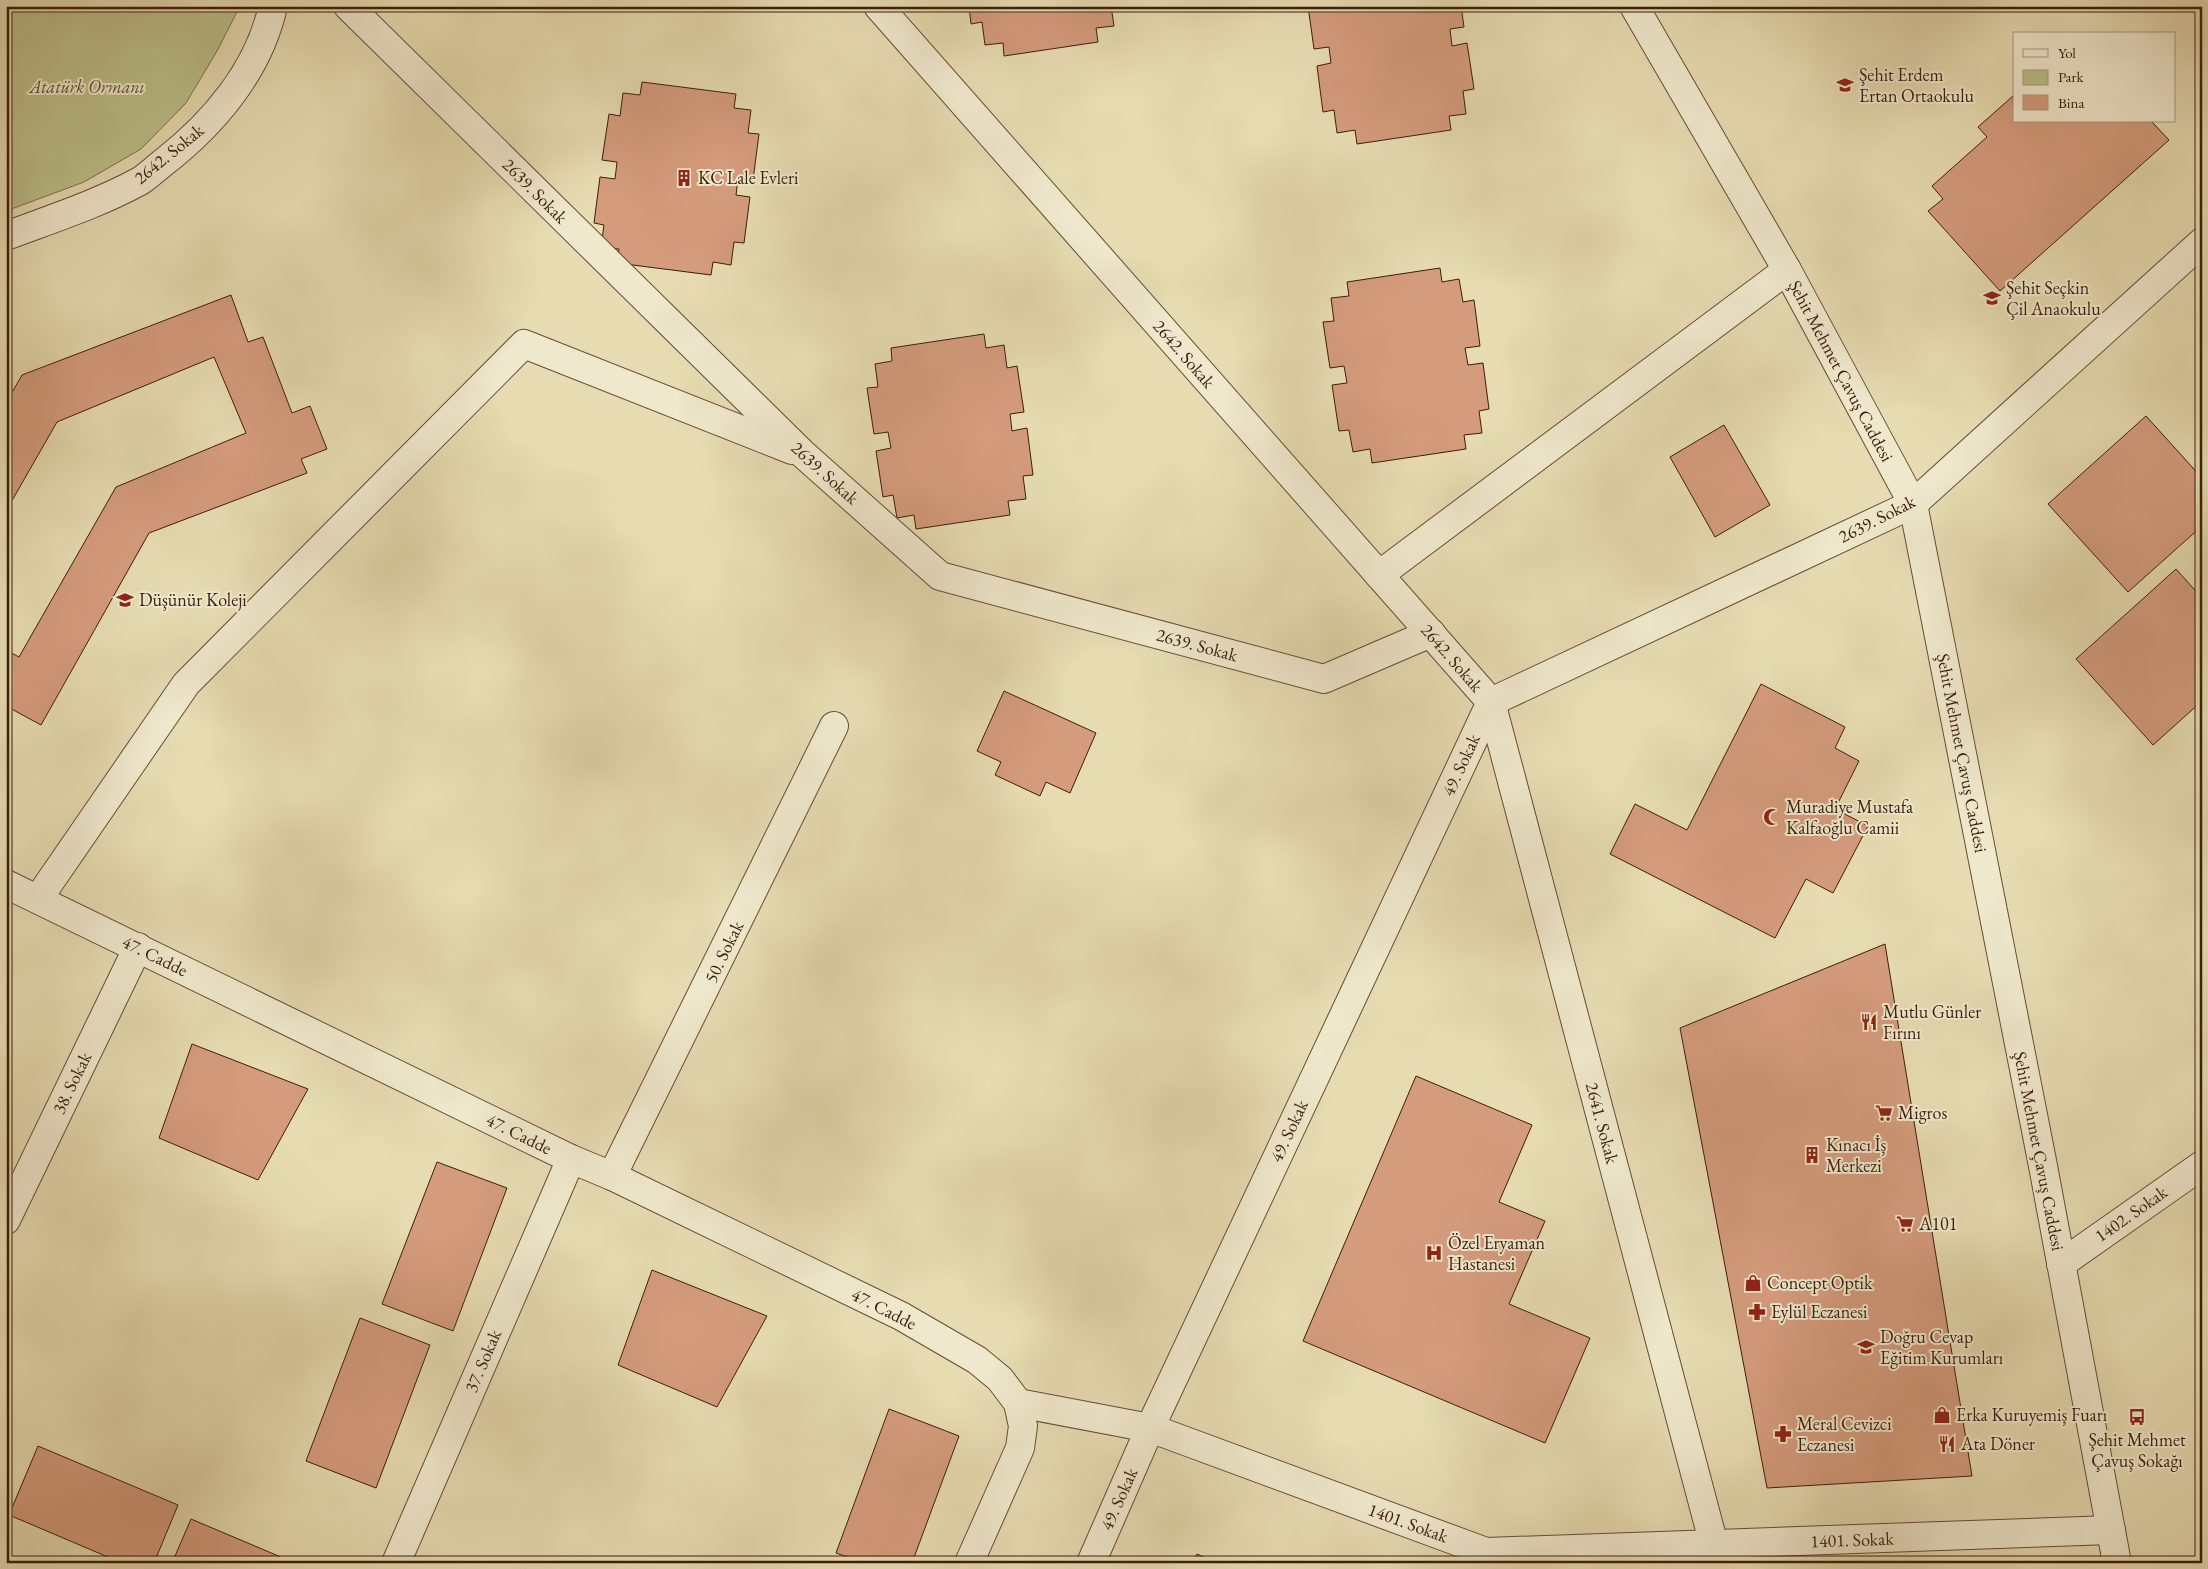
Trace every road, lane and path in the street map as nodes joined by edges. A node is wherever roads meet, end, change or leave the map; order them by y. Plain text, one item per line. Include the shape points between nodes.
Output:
1 (272, 6) edge
2 (348, 6) edge
3 (878, 6) edge
4 (1634, 6) edge
5 (6, 236) edge
6 (2202, 242) edge
7 (1787, 270) junction
8 (802, 454) junction
9 (1913, 504) junction
10 (1379, 575) junction
11 (1431, 633) junction
12 (1491, 702) junction
13 (834, 726) dead end
14 (6, 884) edge
15 (38, 899) junction
16 (138, 947) junction
17 (571, 1159) junction
18 (2202, 1165) edge
19 (612, 1176) junction
20 (6, 1220) edge
21 (2061, 1264) junction
22 (1018, 1403) junction
23 (1150, 1428) junction
24 (2111, 1530) junction
25 (1714, 1545) junction
26 (396, 1563) edge
27 (969, 1563) edge
28 (1091, 1563) edge
29 (2117, 1563) edge

1 - 5 street, 2642. Sokak via 254,58 224,106 182,148 142,180 105,198
2 - 8 street, 2639. Sokak
3 - 10 street, 2642. Sokak
4 - 7 street, Şehit Mehmet Çavuş Caddesi
6 - 9 street, 2639. Sokak
7 - 9 street, Şehit Mehmet Çavuş Caddesi
7 - 10 street
8 - 11 street, 2639. Sokak via 940,576 1324,679
8 - 15 street via 524,344 186,684
9 - 12 street, 2639. Sokak
9 - 21 street, Şehit Mehmet Çavuş Caddesi
10 - 11 street, 2642. Sokak
11 - 12 street, 2642. Sokak
12 - 23 street, 49. Sokak
12 - 25 street, 2641. Sokak
13 - 19 street, 50. Sokak
14 - 15 street, 47. Cadde
15 - 16 street, 47. Cadde
16 - 17 street, 47. Cadde
16 - 20 street, 38. Sokak
17 - 19 street, 47. Cadde
17 - 26 street, 37. Sokak
18 - 21 street, 1402. Sokak
19 - 22 street, 47. Cadde via 902,1316 977,1360 1000,1378
21 - 24 street, Şehit Mehmet Çavuş Caddesi
22 - 23 street, 1401. Sokak
22 - 27 street via 1023,1426 1020,1448
23 - 25 street, 1401. Sokak via 1486,1552
23 - 28 street, 49. Sokak
24 - 25 street, 1401. Sokak
24 - 29 street, Şehit Mehmet Çavuş Caddesi

